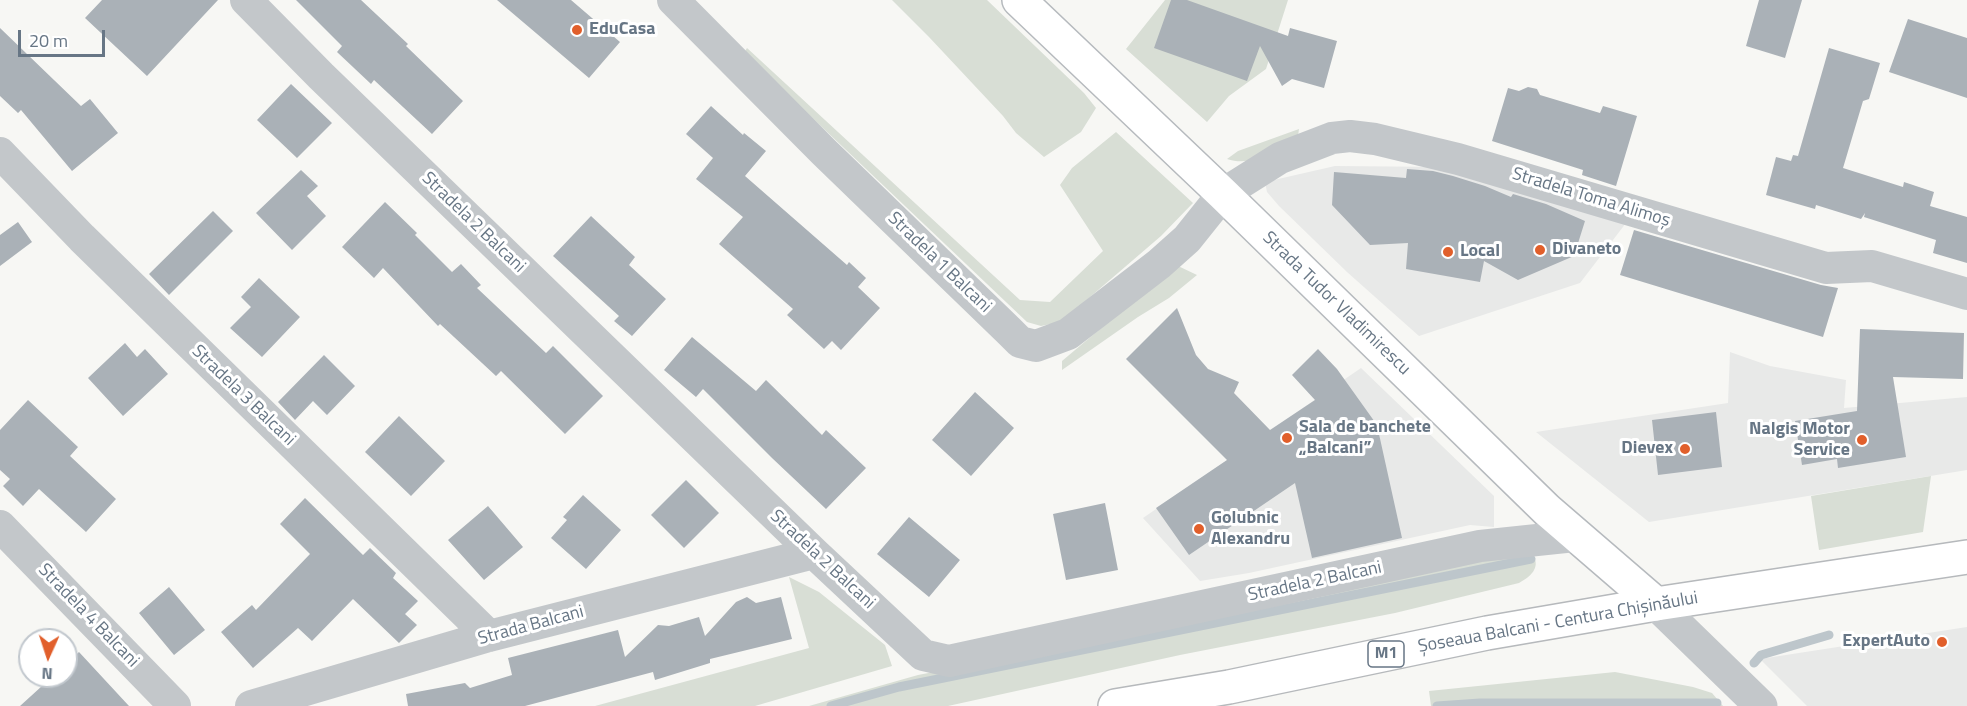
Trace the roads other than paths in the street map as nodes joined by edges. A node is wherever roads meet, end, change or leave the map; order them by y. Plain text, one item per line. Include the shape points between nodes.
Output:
1 (246, 0) edge
2 (672, 0) edge
3 (1019, 0) edge
4 (0, 153) edge
5 (1223, 194) junction
6 (1967, 294) edge
7 (0, 526) edge
8 (1575, 536) junction
9 (814, 553) junction
10 (1967, 557) edge
11 (1656, 604) junction
12 (489, 636) junction
13 (175, 706) edge
14 (251, 706) edge
15 (1116, 706) edge
16 (1761, 706) edge

1 - 9 street, Stradela 2 Balcani
2 - 5 street, Stradela 1 Balcani via 1020,342 1036,346 1068,334 1160,264 1187,239
3 - 5 main road, Strada Tudor Vladimirescu
4 - 12 street, Stradela 3 Balcani
5 - 6 street, Stradela Toma Alimoș via 1280,158 1314,144 1350,136 1375,139 1458,159 1826,268 1872,266
5 - 8 main road, Strada Tudor Vladimirescu
7 - 13 street, Stradela 4 Balcani
8 - 9 street, Stradela 2 Balcani via 1480,546 949,661 923,655
8 - 11 main road, Strada Tudor Vladimirescu
9 - 12 street, Strada Balcani
10 - 11 main road, Șoseaua Balcani - Centura Chișinăului / M1
11 - 15 main road, Șoseaua Balcani - Centura Chișinăului / M1
11 - 16 street
12 - 14 street, Strada Balcani

